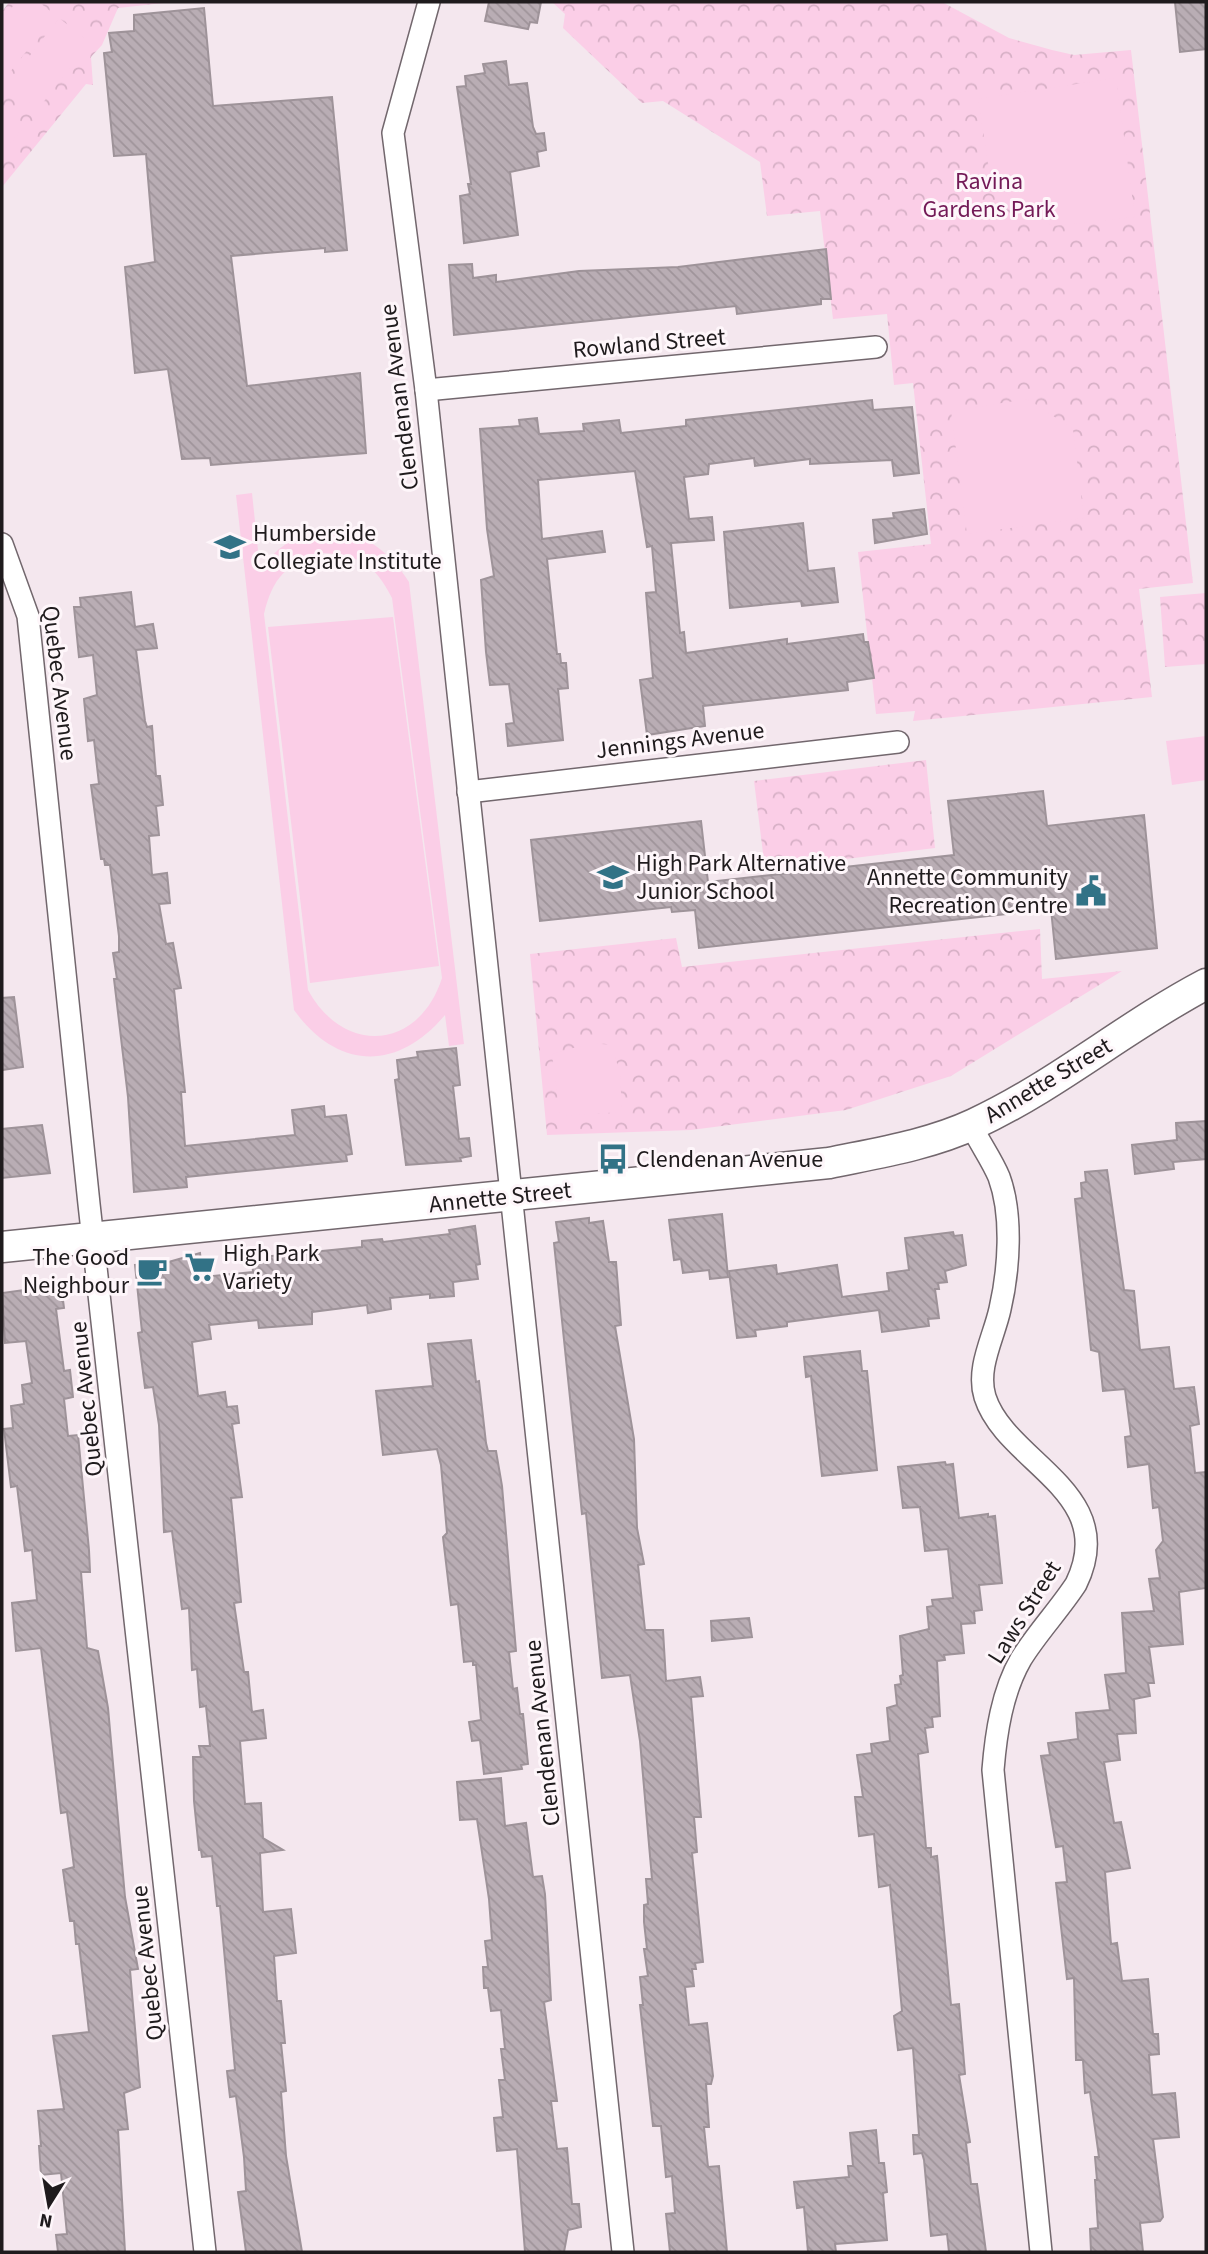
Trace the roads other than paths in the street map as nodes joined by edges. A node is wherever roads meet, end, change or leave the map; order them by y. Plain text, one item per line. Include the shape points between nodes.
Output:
1 (429, 2) edge
2 (876, 347) dead end
3 (426, 390) junction
4 (2, 544) edge
5 (898, 742) dead end
6 (468, 792) junction
7 (1206, 984) edge
8 (971, 1125) junction
9 (512, 1196) junction
10 (94, 1238) junction
11 (2, 1247) edge
12 (205, 2252) edge
13 (623, 2252) edge
14 (1041, 2252) edge

1 - 3 street, Clendenan Avenue via 393,133
2 - 3 street, Rowland Street
3 - 6 street, Clendenan Avenue
4 - 10 street, Quebec Avenue via 29,616
5 - 6 street, Jennings Avenue
6 - 9 street, Clendenan Avenue
7 - 8 street, Annette Street via 1052,1082
8 - 9 street, Annette Street via 830,1163
8 - 14 street, Laws Street via 999,1177 1006,1207 1003,1293 984,1365 984,1395 993,1417 1047,1469 1070,1499 1085,1541 1076,1584 1011,1680 993,1770
9 - 10 street, Annette Street
9 - 13 street, Clendenan Avenue
10 - 11 street, Annette Street
10 - 12 street, Quebec Avenue

